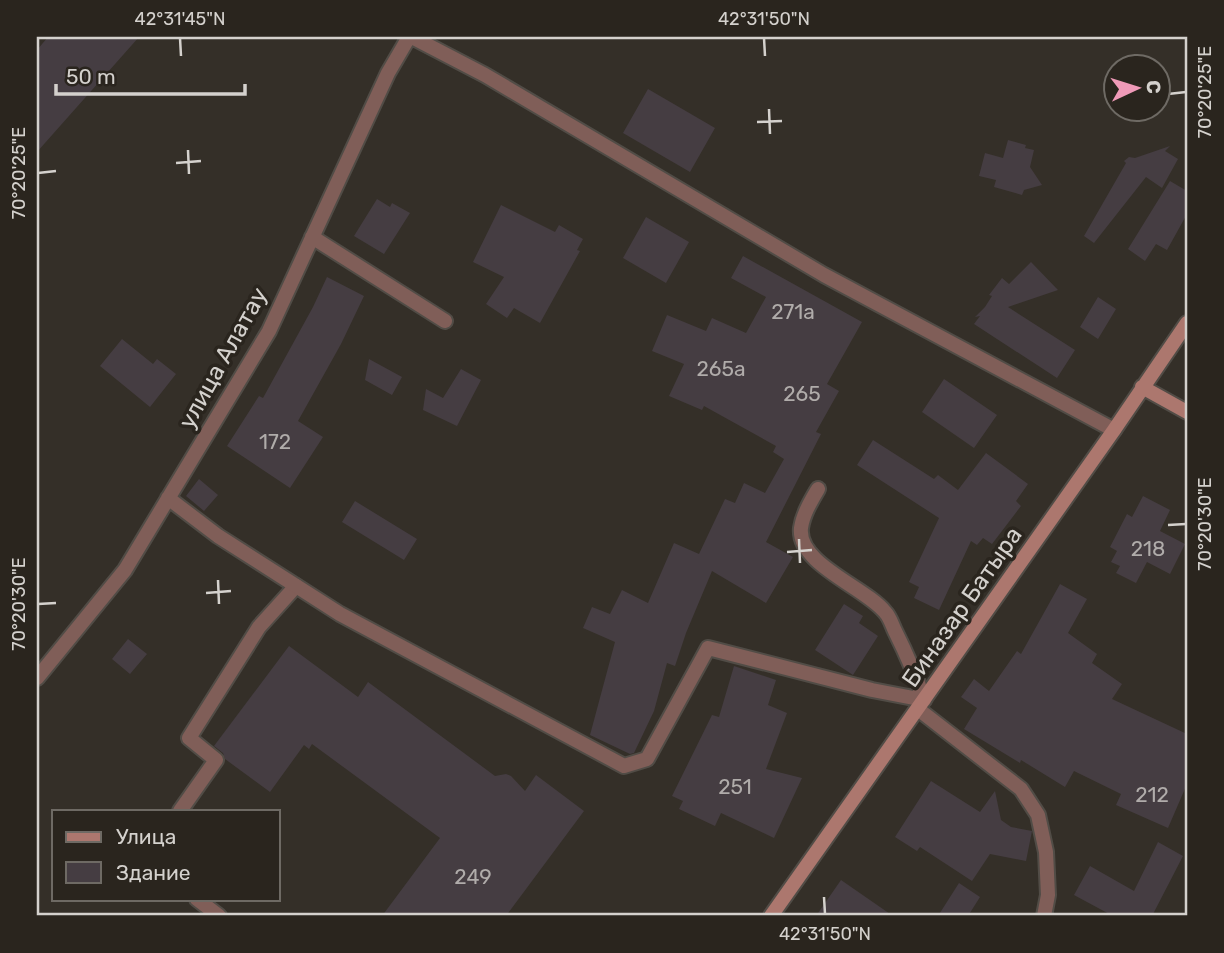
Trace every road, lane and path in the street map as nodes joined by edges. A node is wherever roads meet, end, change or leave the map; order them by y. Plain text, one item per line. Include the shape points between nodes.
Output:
1 (410, 37) edge
2 (312, 237) junction
3 (445, 321) dead end
4 (1187, 323) edge
5 (1142, 387) junction
6 (1187, 412) edge
7 (1114, 430) junction
8 (818, 489) dead end
9 (168, 498) junction
10 (296, 586) junction
11 (37, 678) edge
12 (921, 705) junction
13 (181, 810) edge
14 (198, 900) edge
15 (219, 916) edge
16 (771, 916) edge
17 (1044, 916) edge

1 - 2 street, улица Алатау via 388,73
1 - 7 street via 485,75 824,275
2 - 3 street
2 - 9 street, улица Алатау via 269,331
4 - 5 street, Биназар Батыра
5 - 6 street
5 - 7 street, Биназар Батыра
7 - 12 street, Биназар Батыра
8 - 12 street via 800,531 805,548 886,612 909,660
9 - 10 street
9 - 11 street, улица Алатау via 125,570
10 - 12 street via 624,766 647,759 708,648
10 - 13 street via 259,627 189,738 216,760
12 - 16 street, Биназар Батыра
12 - 17 street via 1021,789 1038,815 1046,852
14 - 15 street

